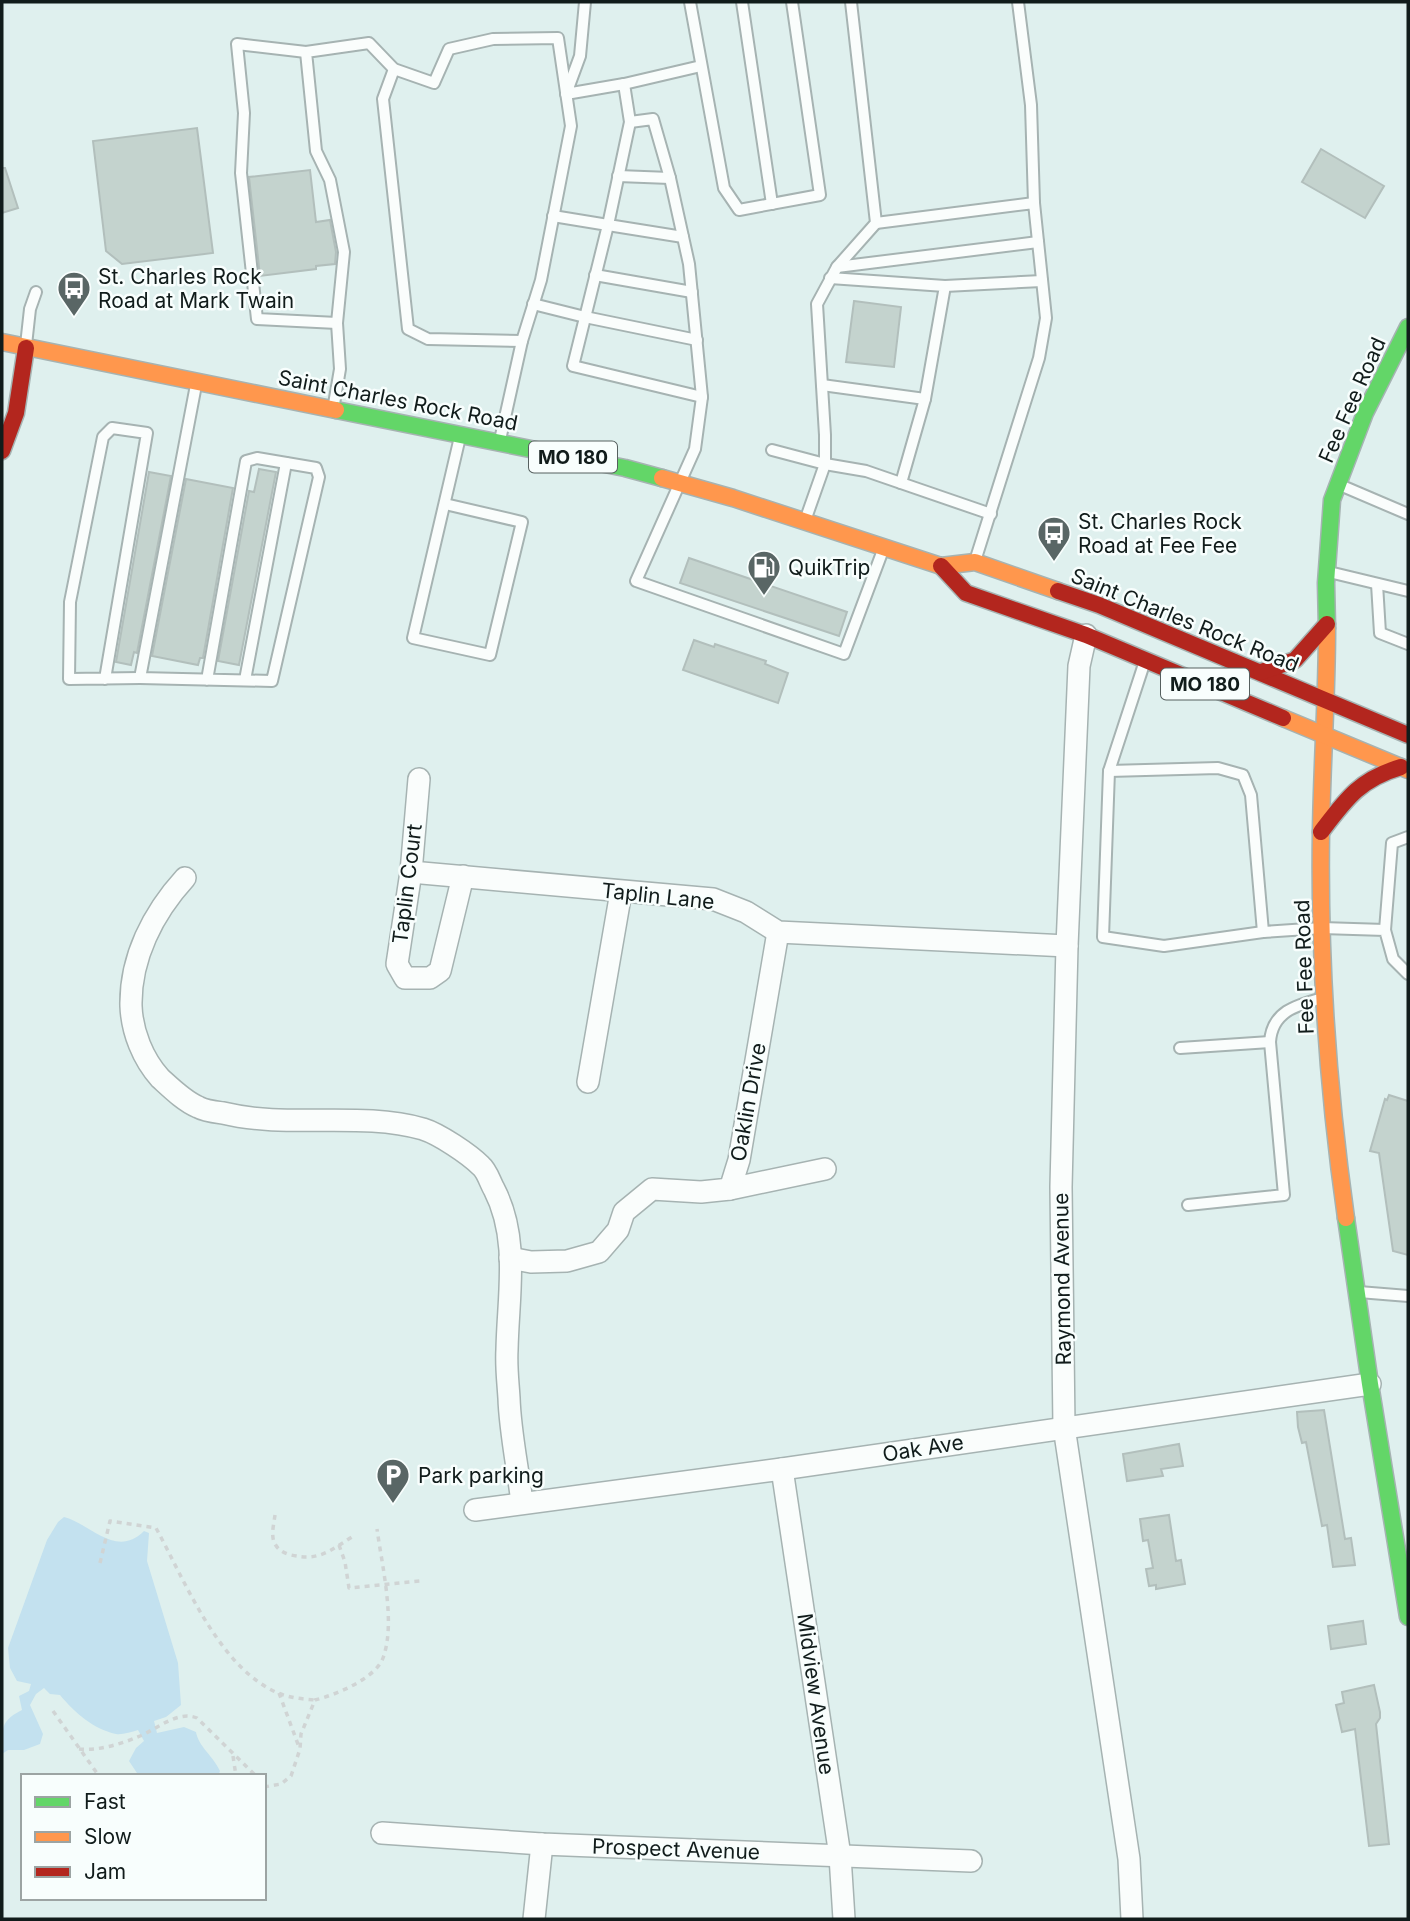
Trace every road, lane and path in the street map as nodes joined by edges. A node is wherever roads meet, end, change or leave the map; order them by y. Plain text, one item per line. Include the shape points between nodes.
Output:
1 (585, 2) edge
2 (690, 2) edge
3 (742, 2) edge
4 (792, 2) edge
5 (851, 2) edge
6 (1018, 2) edge
7 (306, 52) junction
8 (701, 66) junction
9 (394, 69) junction
10 (624, 84) junction
11 (566, 93) junction
12 (630, 122) junction
13 (618, 176) junction
14 (670, 178) junction
15 (1034, 202) junction
16 (772, 204) junction
17 (553, 216) junction
18 (876, 223) junction
19 (608, 225) junction
20 (683, 237) junction
21 (1038, 242) junction
22 (837, 267) junction
23 (595, 275) junction
24 (830, 278) junction
25 (1042, 281) junction
26 (945, 286) junction
27 (36, 292) dead end
28 (692, 292) junction
29 (533, 304) junction
30 (585, 317) junction
31 (337, 323) junction
32 (1408, 327) edge
33 (697, 340) junction
34 (522, 341) junction
35 (2, 342) edge
36 (1404, 346) edge
37 (26, 348) junction
38 (197, 381) junction
39 (822, 385) junction
40 (702, 397) junction
41 (925, 399) junction
42 (333, 410) junction
43 (461, 435) junction
44 (500, 443) junction
45 (772, 450) dead end
46 (2, 451) edge
47 (286, 463) junction
48 (825, 464) junction
49 (679, 482) junction
50 (901, 483) junction
51 (1338, 484) junction
52 (445, 504) junction
53 (990, 514) junction
54 (1408, 514) edge
55 (805, 521) junction
56 (884, 548) junction
57 (975, 562) junction
58 (941, 566) junction
59 (1327, 572) junction
60 (1377, 584) junction
61 (1408, 591) edge
62 (1327, 624) junction
63 (1086, 635) junction
64 (1408, 644) edge
65 (1146, 659) junction
66 (1261, 672) junction
67 (105, 678) junction
68 (140, 678) junction
69 (207, 680) junction
70 (245, 680) junction
71 (1326, 700) junction
72 (1324, 734) junction
73 (1408, 735) edge
74 (1405, 769) edge
75 (1109, 771) junction
76 (419, 779) dead end
77 (1321, 832) junction
78 (1408, 837) edge
79 (411, 872) junction
80 (463, 876) junction
81 (185, 878) dead end
82 (621, 892) junction
83 (1322, 928) junction
84 (1385, 930) junction
85 (778, 932) junction
86 (1263, 932) junction
87 (1066, 946) junction
88 (1408, 974) edge
89 (1326, 998) junction
90 (1270, 1042) junction
91 (1180, 1048) dead end
92 (588, 1082) dead end
93 (825, 1169) dead end
94 (730, 1189) junction
95 (1188, 1205) dead end
96 (510, 1258) junction
97 (1356, 1292) junction
98 (1408, 1296) edge
99 (1370, 1384) junction
100 (1064, 1427) junction
101 (782, 1469) junction
102 (523, 1503) junction
103 (475, 1510) dead end
104 (275, 1515) dead end
105 (377, 1529) dead end
106 (352, 1537) dead end
107 (339, 1545) junction
108 (1403, 1554) edge
109 (100, 1563) dead end
110 (420, 1581) dead end
111 (385, 1586) junction
112 (1408, 1617) edge
113 (279, 1693) junction
114 (315, 1700) junction
115 (53, 1711) dead end
116 (79, 1748) junction
117 (300, 1749) junction
118 (232, 1754) junction
119 (98, 1774) edge
120 (236, 1774) edge
121 (254, 1774) edge
122 (266, 1787) edge
123 (382, 1833) dead end
124 (542, 1844) junction
125 (840, 1856) junction
126 (971, 1861) dead end
127 (534, 1919) edge
128 (844, 1919) edge
129 (1132, 1919) edge

1 - 11 lane via 580,56
2 - 8 lane
3 - 16 lane
4 - 16 lane via 820,195
5 - 18 lane
6 - 15 lane via 1031,105
7 - 9 lane via 369,43
7 - 31 lane via 316,151 330,180 344,251
7 - 31 lane via 237,44 244,113 241,173 257,319
8 - 10 lane
8 - 16 lane via 724,188 738,210
9 - 11 lane via 435,83 449,48 493,40 558,38
9 - 34 lane via 383,99 408,329 428,339
10 - 11 lane
10 - 12 lane
11 - 17 lane via 571,126
12 - 13 lane
12 - 14 lane via 653,119
13 - 14 lane
13 - 19 lane
14 - 20 lane
15 - 18 lane
15 - 21 lane
17 - 19 lane
17 - 29 lane
18 - 22 lane
19 - 20 lane
19 - 23 lane
20 - 28 lane
21 - 22 lane
21 - 25 lane
22 - 24 lane
23 - 28 lane
23 - 30 lane
24 - 26 lane
24 - 39 lane via 817,304
25 - 26 lane
25 - 53 lane via 1046,318 1039,358
26 - 41 lane
27 - 37 lane
28 - 33 lane
29 - 30 lane
29 - 34 lane
30 - 33 lane
30 - 40 lane via 573,366
31 - 42 lane via 340,369
32 - 36 main road, Fee Fee Road
33 - 40 lane
34 - 44 lane
35 - 37 main road, Saint Charles Rock Road / MO 180
36 - 51 main road, Fee Fee Road via 1365,414
37 - 38 main road, Saint Charles Rock Road / MO 180
37 - 46 main road via 20,397
38 - 42 main road, Saint Charles Rock Road / MO 180
38 - 68 lane
39 - 41 lane
39 - 48 lane
40 - 49 lane via 695,449
41 - 50 lane
42 - 43 main road, Saint Charles Rock Road / MO 180
43 - 44 main road, Saint Charles Rock Road / MO 180
43 - 52 lane
44 - 49 main road, Saint Charles Rock Road / MO 180
45 - 48 lane
47 - 69 lane via 257,458 246,461
47 - 70 lane
47 - 70 lane via 316,468 319,477 272,681
48 - 50 lane
48 - 55 lane
49 - 55 main road, Saint Charles Rock Road / MO 180
49 - 56 lane via 636,581 844,654
50 - 53 lane
51 - 54 lane
51 - 59 main road, Fee Fee Road via 1331,511
52 - 52 lane via 413,638 490,656 522,522
53 - 57 lane
55 - 56 main road, Saint Charles Rock Road / MO 180
56 - 58 main road, Saint Charles Rock Road / MO 180
57 - 58 main road, Saint Charles Rock Road / MO 180
57 - 66 main road, Saint Charles Rock Road / MO 180 via 1099,605
58 - 63 main road, Saint Charles Rock Road / MO 180 via 966,593
59 - 60 lane
59 - 62 main road, Fee Fee Road
60 - 61 lane
60 - 64 lane via 1380,633
62 - 66 main road via 1295,660
62 - 71 main road, Fee Fee Road
63 - 65 main road, Saint Charles Rock Road / MO 180
63 - 87 street, Raymond Avenue via 1079,666
65 - 72 main road, Saint Charles Rock Road / MO 180
65 - 75 lane
66 - 71 main road, Saint Charles Rock Road / MO 180
67 - 67 lane via 69,679 69,628 103,437 112,428 147,433
67 - 68 lane
68 - 69 lane
69 - 70 lane
71 - 72 main road, Fee Fee Road
71 - 73 main road, Saint Charles Rock Road / MO 180
72 - 74 main road, Saint Charles Rock Road / MO 180
72 - 77 main road, Fee Fee Road
74 - 77 main road via 1380,772 1353,789
75 - 86 lane via 1218,768 1243,775 1251,795
75 - 86 lane via 1103,937 1164,946
76 - 79 street, Taplin Court
77 - 83 main road, Fee Fee Road
78 - 84 lane via 1392,843
79 - 80 street, Taplin Lane
79 - 80 street, Taplin Court via 397,964 405,978 430,978 440,971
80 - 82 street, Taplin Lane
81 - 96 street via 169,895 134,964 131,1014 150,1067 198,1107 251,1120 388,1122 425,1129 482,1167 503,1208
82 - 85 street, Taplin Lane via 713,899
82 - 92 street
83 - 84 lane
83 - 86 lane
83 - 89 main road, Fee Fee Road
84 - 88 lane via 1393,959
85 - 87 street, Taplin Lane
85 - 94 street, Oaklin Drive via 739,1160
87 - 100 street, Raymond Avenue via 1061,1187
89 - 90 lane via 1298,1005 1282,1015 1271,1029
89 - 97 main road, Fee Fee Road via 1338,1161
90 - 91 lane
90 - 95 lane via 1284,1195
93 - 94 street
94 - 96 street, Oaklin Drive via 652,1189 624,1212 618,1230 598,1252 567,1261
96 - 102 street via 508,1390
97 - 98 lane
97 - 99 main road, Fee Fee Road
99 - 100 street, Oak Ave
99 - 108 main road, Fee Fee Road
100 - 101 street, Oak Ave
100 - 129 street, Raymond Avenue via 1129,1859
101 - 102 street, Oak Ave
101 - 125 street, Midview Avenue
102 - 103 street, Oak Ave
104 - 107 path via 275,1546 284,1553 312,1558
105 - 111 path
106 - 107 path
107 - 111 path via 349,1588
108 - 112 main road, Fee Fee Road
109 - 113 path via 110,1521 156,1528 221,1643 248,1673
110 - 111 path
111 - 114 path via 387,1635 382,1661 348,1689
113 - 114 path
113 - 117 path
114 - 117 path
115 - 116 path
116 - 118 path via 94,1751 191,1716
116 - 119 path
117 - 122 path via 291,1776
118 - 120 path
118 - 121 path
123 - 124 street, Prospect Avenue
124 - 125 street, Prospect Avenue
124 - 127 street
125 - 126 street, Prospect Avenue
125 - 128 street, Midview Avenue

